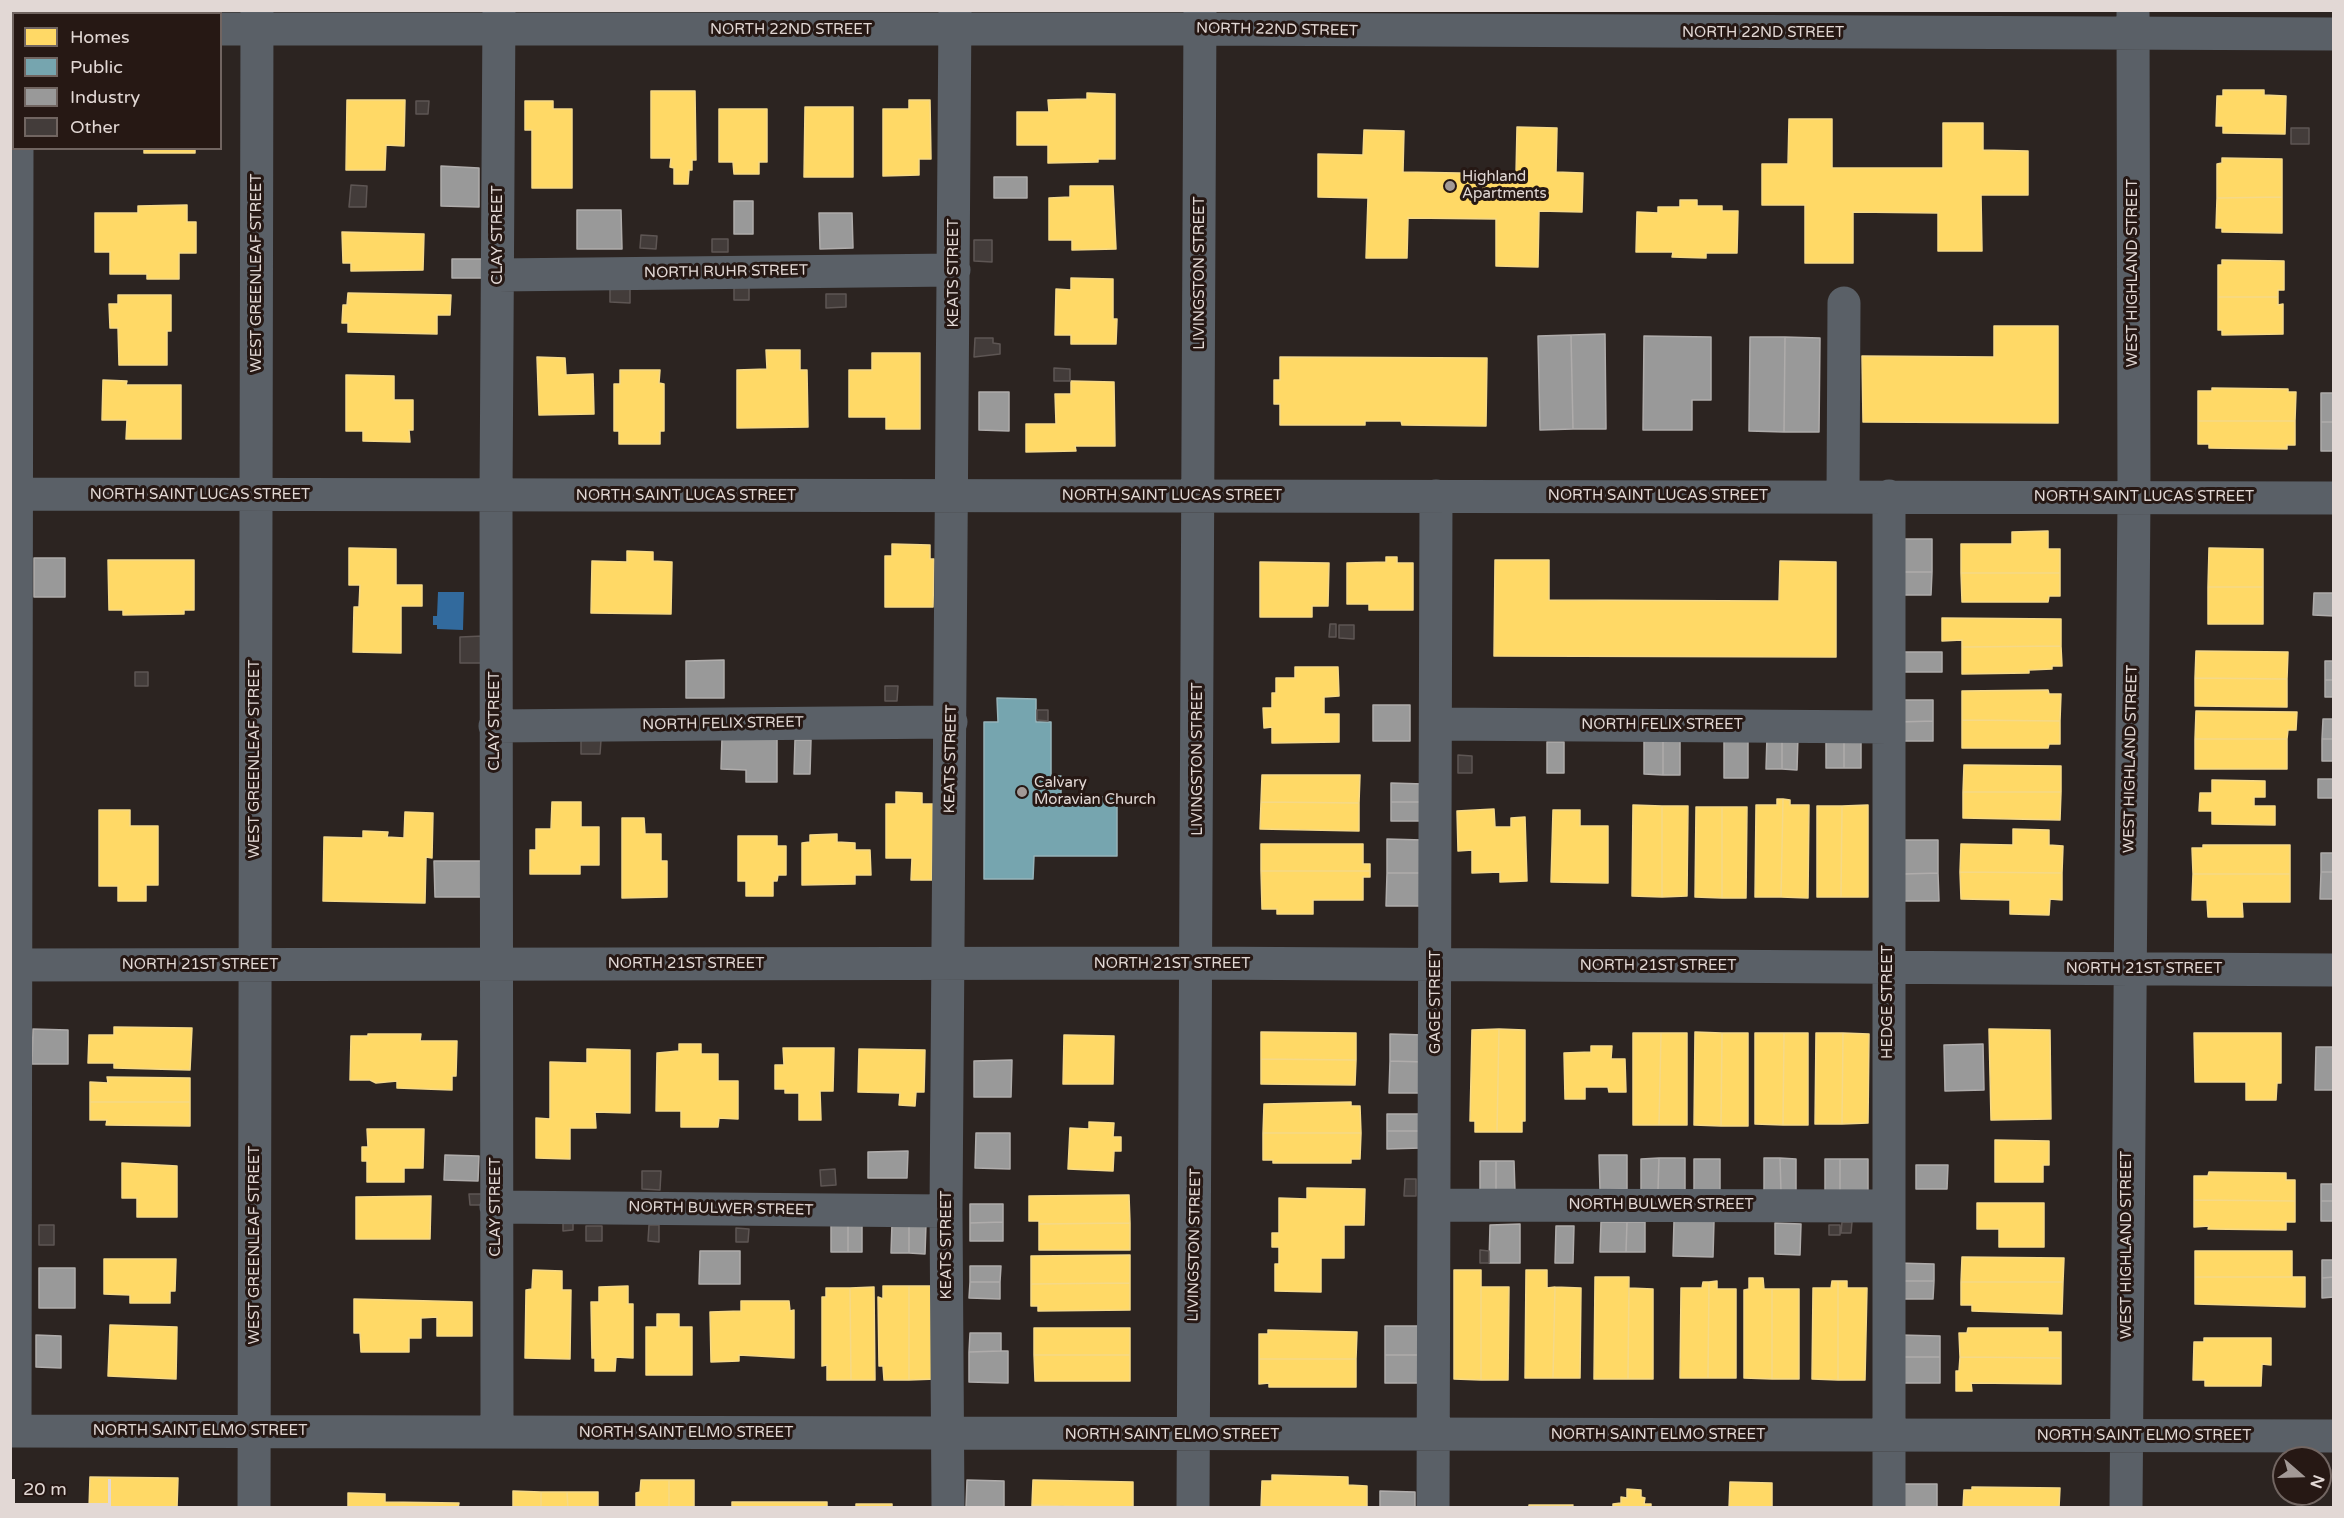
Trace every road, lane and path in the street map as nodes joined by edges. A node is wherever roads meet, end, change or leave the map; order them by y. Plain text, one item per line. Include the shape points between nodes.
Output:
1 (257, 20) edge
2 (499, 20) edge
3 (1200, 20) edge
4 (955, 21) edge
5 (1437, 21) edge
6 (1890, 22) edge
7 (2133, 22) edge
8 (222, 29) edge
9 (2334, 34) edge
10 (17, 150) edge
11 (954, 270) junction
12 (14, 272) edge
13 (498, 275) junction
14 (1844, 303) dead end
15 (13, 494) edge
16 (256, 496) junction
17 (496, 496) junction
18 (952, 496) junction
19 (1199, 496) junction
20 (1436, 496) junction
21 (1843, 496) junction
22 (1889, 496) junction
23 (2134, 496) junction
24 (2334, 498) edge
25 (13, 717) edge
26 (951, 722) junction
27 (1436, 724) junction
28 (495, 726) junction
29 (1889, 727) junction
30 (948, 963) junction
31 (1197, 963) junction
32 (12, 965) edge
33 (255, 965) junction
34 (495, 965) junction
35 (1436, 965) junction
36 (1888, 967) junction
37 (2130, 969) junction
38 (2334, 970) edge
39 (13, 1202) edge
40 (1435, 1204) junction
41 (1888, 1206) junction
42 (496, 1207) junction
43 (946, 1211) junction
44 (13, 1431) edge
45 (255, 1431) junction
46 (497, 1432) junction
47 (949, 1434) junction
48 (1434, 1435) junction
49 (1193, 1436) junction
50 (1889, 1436) junction
51 (2126, 1436) junction
52 (2334, 1436) edge
53 (254, 1508) edge
54 (948, 1508) edge
55 (1193, 1508) edge
56 (1433, 1508) edge
57 (1889, 1508) edge
58 (2126, 1508) edge

1 - 2 street, NORTH 22ND STREET
1 - 8 street, NORTH 22ND STREET
1 - 16 street, WEST GREENLEAF STREET
2 - 4 street, NORTH 22ND STREET
2 - 13 street, CLAY STREET
3 - 4 street, NORTH 22ND STREET
3 - 5 street, NORTH 22ND STREET
3 - 19 street, LIVINGSTON STREET
4 - 11 street, KEATS STREET
5 - 6 street, NORTH 22ND STREET
6 - 7 street, NORTH 22ND STREET
7 - 9 street, NORTH 22ND STREET
7 - 23 street, WEST HIGHLAND STREET
10 - 12 street
11 - 13 street, NORTH RUHR STREET
11 - 18 street, KEATS STREET
12 - 15 street
13 - 17 street, CLAY STREET
14 - 21 street
15 - 16 street, NORTH SAINT LUCAS STREET
15 - 25 street
16 - 17 street, NORTH SAINT LUCAS STREET
16 - 33 street, WEST GREENLEAF STREET
17 - 18 street, NORTH SAINT LUCAS STREET
17 - 28 street, CLAY STREET
18 - 19 street, NORTH SAINT LUCAS STREET
18 - 26 street, KEATS STREET
19 - 20 street, NORTH SAINT LUCAS STREET
19 - 31 street, LIVINGSTON STREET
20 - 21 street, NORTH SAINT LUCAS STREET
20 - 27 street, GAGE STREET
21 - 22 street, NORTH SAINT LUCAS STREET
22 - 23 street, NORTH SAINT LUCAS STREET
22 - 29 street, HEDGE STREET
23 - 24 street, NORTH SAINT LUCAS STREET
23 - 37 street, WEST HIGHLAND STREET
25 - 32 street
26 - 28 street, NORTH FELIX STREET
26 - 30 street, KEATS STREET
27 - 29 street, NORTH FELIX STREET
27 - 35 street, GAGE STREET
28 - 34 street, CLAY STREET
29 - 36 street, HEDGE STREET
30 - 31 street, NORTH 21ST STREET
30 - 34 street, NORTH 21ST STREET
30 - 43 street, KEATS STREET
31 - 35 street, NORTH 21ST STREET
31 - 49 street, LIVINGSTON STREET
32 - 33 street, NORTH 21ST STREET
32 - 39 street
33 - 34 street, NORTH 21ST STREET
33 - 45 street, WEST GREENLEAF STREET
34 - 42 street, CLAY STREET
35 - 36 street, NORTH 21ST STREET
35 - 40 street, GAGE STREET
36 - 37 street, NORTH 21ST STREET
36 - 41 street, HEDGE STREET
37 - 38 street, NORTH 21ST STREET
37 - 51 street, WEST HIGHLAND STREET
39 - 44 street
40 - 41 street, NORTH BULWER STREET
40 - 48 street, GAGE STREET
41 - 50 street, HEDGE STREET
42 - 43 street, NORTH BULWER STREET
42 - 46 street, CLAY STREET
43 - 47 street, KEATS STREET
44 - 45 street, NORTH SAINT ELMO STREET
45 - 46 street, NORTH SAINT ELMO STREET
45 - 53 street, WEST GREENLEAF STREET
46 - 47 street, NORTH SAINT ELMO STREET
47 - 49 street, NORTH SAINT ELMO STREET
47 - 54 street, KEATS STREET
48 - 49 street, NORTH SAINT ELMO STREET
48 - 50 street, NORTH SAINT ELMO STREET
48 - 56 street, GAGE STREET
49 - 55 street, LIVINGSTON STREET
50 - 51 street, NORTH SAINT ELMO STREET
50 - 57 street, HEDGE STREET
51 - 52 street, NORTH SAINT ELMO STREET
51 - 58 street, WEST HIGHLAND STREET

